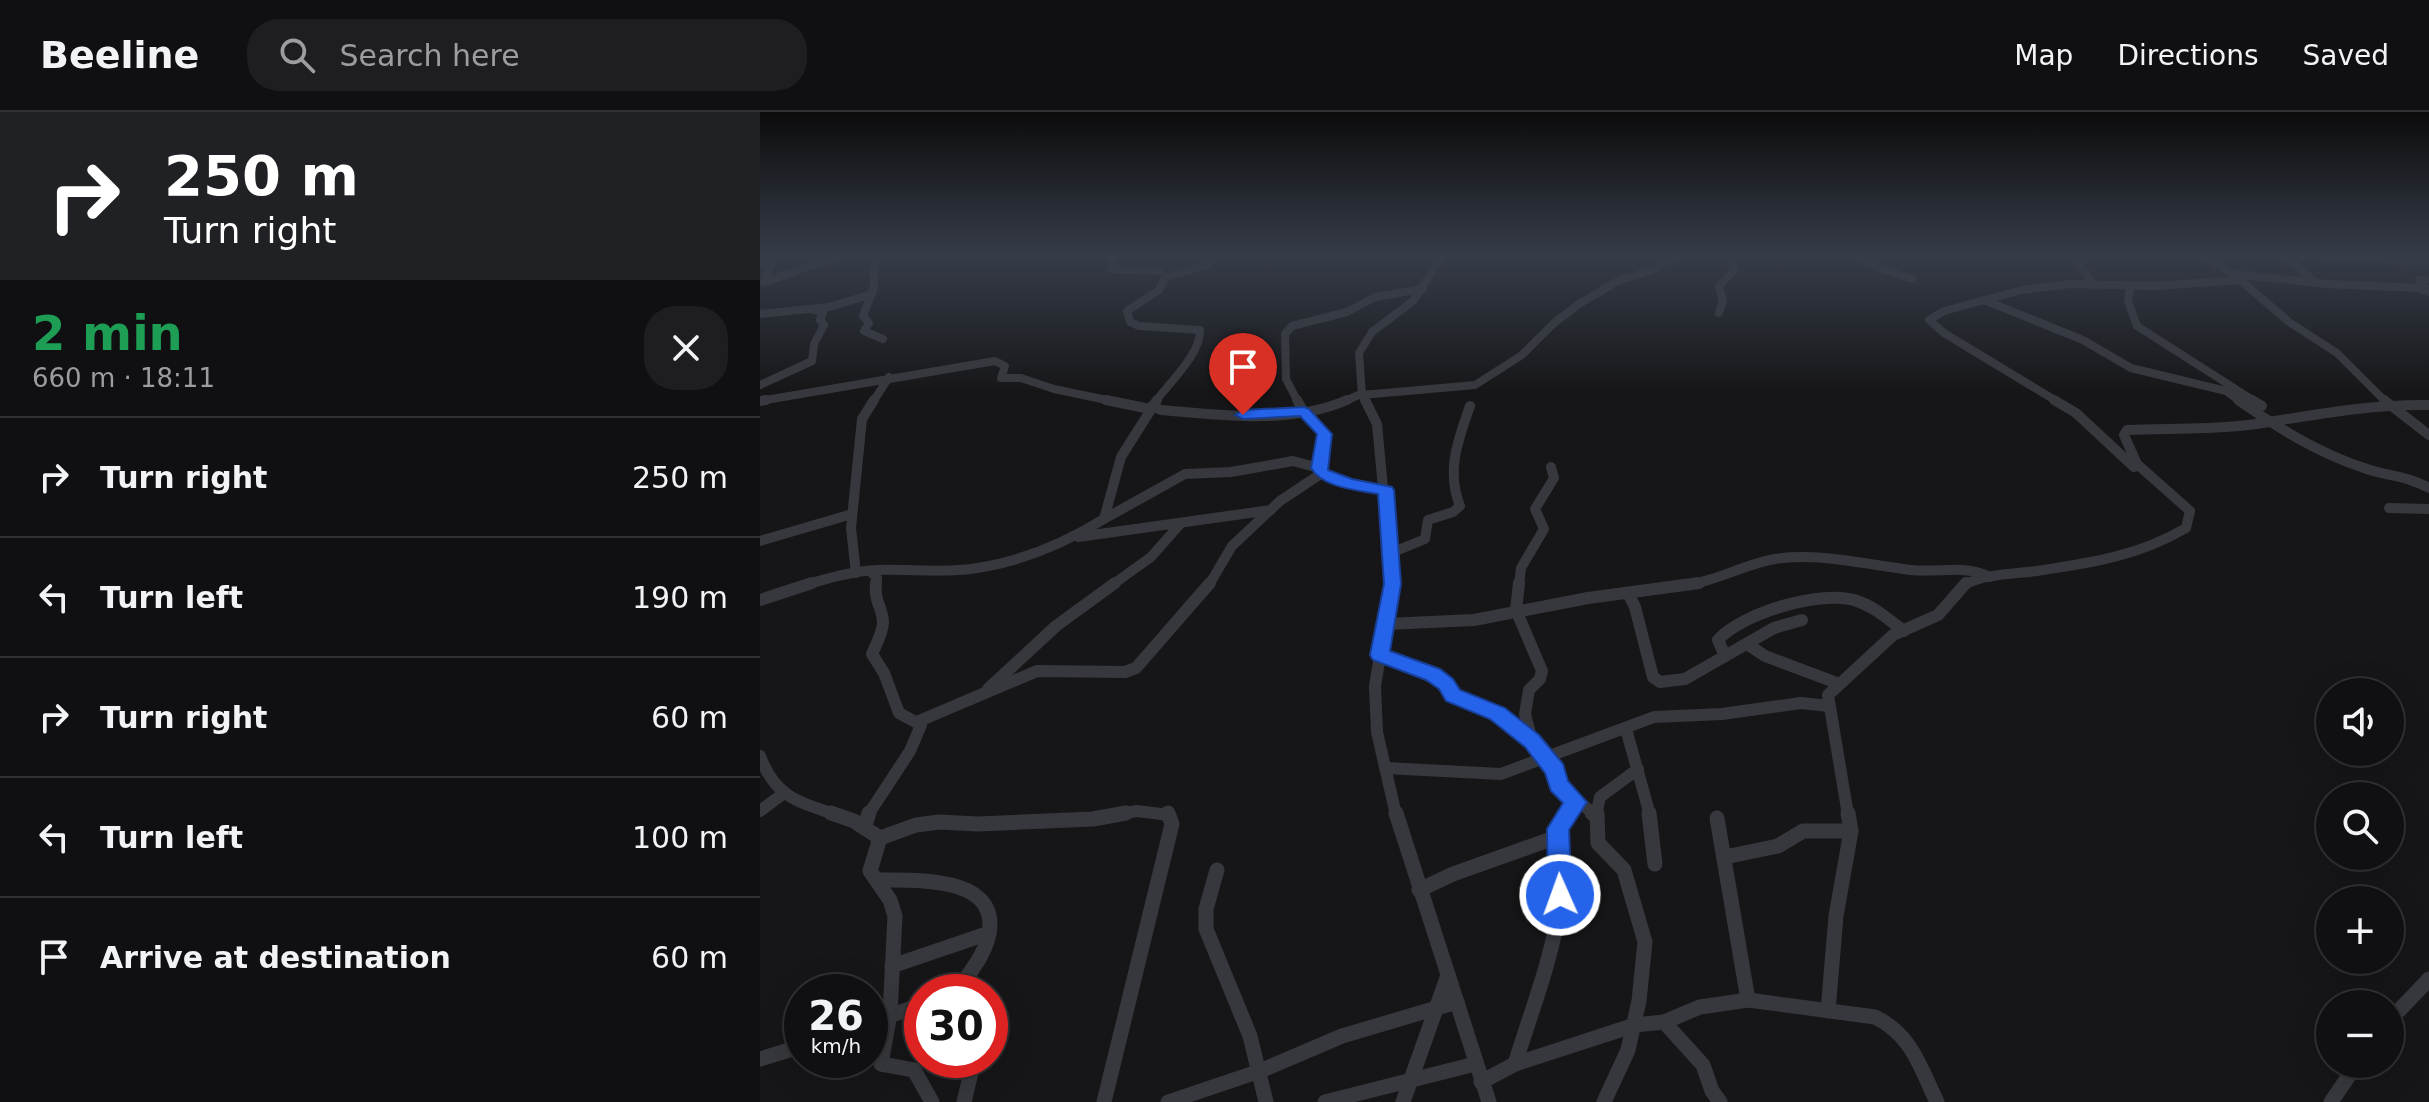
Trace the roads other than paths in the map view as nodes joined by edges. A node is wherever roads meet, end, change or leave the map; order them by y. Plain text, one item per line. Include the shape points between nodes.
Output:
1 (846, 301) edge
2 (869, 301) edge
3 (1142, 301) edge
4 (1367, 301) edge
5 (1409, 301) edge
6 (1584, 301) edge
7 (1723, 301) edge
8 (1980, 301) edge
9 (1987, 301) edge
10 (2128, 301) edge
11 (2265, 301) edge
12 (814, 310) junction
13 (1719, 313) dead end
14 (760, 314) edge
15 (883, 339) dead end
16 (889, 377) junction
17 (760, 385) edge
18 (1362, 394) junction
19 (760, 401) edge
20 (2388, 404) junction
21 (2429, 405) edge
22 (1470, 406) dead end
23 (2262, 406) dead end
24 (1151, 408) junction
25 (1304, 412) junction
26 (2269, 422) junction
27 (2429, 435) edge
28 (1551, 467) dead end
29 (1320, 470) junction
30 (2160, 484) junction
31 (2429, 488) edge
32 (1386, 490) junction
33 (2389, 508) dead end
34 (2429, 509) edge
35 (1271, 510) junction
36 (852, 514) junction
37 (1104, 519) junction
38 (1181, 523) junction
39 (1070, 538) junction
40 (760, 541) edge
41 (1391, 553) junction
42 (870, 571) junction
43 (856, 573) junction
44 (1990, 577) junction
45 (1628, 593) junction
46 (760, 600) edge
47 (1516, 610) junction
48 (1802, 620) dead end
49 (1387, 624) junction
50 (1904, 631) junction
51 (1747, 644) junction
52 (1379, 655) junction
53 (1725, 656) junction
54 (1837, 683) junction
55 (983, 693) junction
56 (1829, 706) junction
57 (919, 721) junction
58 (1626, 729) junction
59 (1532, 741) junction
60 (760, 756) edge
61 (1544, 758) junction
62 (1386, 768) junction
63 (1638, 769) junction
64 (784, 793) junction
65 (1576, 802) junction
66 (760, 811) edge
67 (1596, 816) junction
68 (1717, 818) dead end
69 (865, 825) junction
70 (1851, 831) junction
71 (1557, 837) junction
72 (880, 838) junction
73 (1725, 857) junction
74 (1655, 864) dead end
75 (1217, 870) dead end
76 (878, 880) junction
77 (1419, 890) junction
78 (989, 933) junction
79 (892, 966) junction
80 (967, 974) edge
81 (1448, 975) junction
82 (2429, 979) edge
83 (1748, 1000) junction
84 (1457, 1002) junction
85 (2404, 1005) edge
86 (904, 1010) edge
87 (1433, 1011) junction
88 (1828, 1011) junction
89 (890, 1014) junction
90 (1664, 1022) junction
91 (1635, 1025) junction
92 (784, 1052) edge
93 (760, 1059) edge
94 (1475, 1064) junction
95 (1515, 1064) junction
96 (1260, 1071) junction
97 (970, 1078) edge
98 (2347, 1078) edge
99 (1414, 1079) junction
100 (1481, 1082) junction
101 (1190, 1099) edge
102 (932, 1102) edge
103 (964, 1102) edge
104 (1104, 1102) edge
105 (1168, 1102) edge
106 (1266, 1102) edge
107 (1325, 1102) edge
108 (1403, 1102) edge
109 (1489, 1102) edge
110 (1604, 1102) edge
111 (1720, 1102) edge
112 (1937, 1102) edge
113 (2331, 1102) edge

1 - 12 street
2 - 15 street via 864,332
3 - 24 street via 1127,311 1130,322 1200,330 1201,335
4 - 25 street via 1286,330 1285,374
5 - 18 street via 1366,339 1359,353
6 - 18 street via 1475,385
7 - 13 street
8 - 30 street via 1929,320 2076,413
9 - 26 street via 2083,340 2131,368 2226,391
10 - 23 street via 2137,326
11 - 20 street via 2337,353
12 - 14 street
12 - 17 street via 823,312 824,325 812,361
16 - 19 street
16 - 24 street via 999,361 1005,366 1001,378
16 - 36 street via 862,419
18 - 25 street
18 - 32 street via 1377,424
20 - 21 street
20 - 26 street
20 - 27 street
22 - 41 street via 1454,453 1453,488 1460,506 1428,520 1425,539
24 - 25 street via 1233,415
24 - 37 street via 1121,457
25 - 29 street via 1325,434
26 - 30 street via 2125,431 2136,462
26 - 31 street via 2339,460 2414,479
28 - 47 street via 1554,478 1535,509 1544,529 1521,568
29 - 32 street via 1349,483
29 - 35 street
29 - 37 street via 1293,461 1185,474
30 - 44 street via 2190,513 2186,528 2162,543 2082,567
32 - 41 street
33 - 34 street
35 - 38 street
35 - 55 street via 1232,546 1204,593 1136,668 1037,671
36 - 40 street
36 - 43 street
37 - 39 street
38 - 39 street
38 - 55 street via 1151,557 1056,626
39 - 42 street via 983,567
41 - 49 street
42 - 43 street
42 - 57 street via 877,578 874,600 883,627 872,654 899,713
43 - 46 street
44 - 45 street via 1975,569 1914,570 1781,558 1709,581
44 - 50 street via 1966,583 1938,615
45 - 47 street
45 - 53 street via 1656,680 1685,679
47 - 49 street via 1463,621
47 - 59 street via 1542,671 1527,698
48 - 51 street
49 - 52 street
50 - 53 street via 1855,600 1808,603 1774,609 1728,627 1718,640
50 - 54 street
51 - 53 street
51 - 54 street
52 - 59 street via 1433,674 1453,695 1498,713
52 - 62 street via 1377,732
54 - 56 street via 1828,695
55 - 57 street
56 - 58 street via 1801,703 1654,717
56 - 70 street
57 - 69 street via 915,744 876,799
58 - 61 street
58 - 63 street
59 - 61 street
60 - 64 street
61 - 62 street via 1497,775
61 - 65 street
62 - 77 street
63 - 67 street via 1600,797
63 - 74 street
64 - 66 street
64 - 69 street
65 - 67 street
65 - 71 street
67 - 91 street via 1598,843 1624,870 1645,942
68 - 73 street
69 - 72 street
70 - 73 street via 1803,831 1778,846
70 - 88 street via 1836,916
71 - 77 street
71 - 95 street via 1561,889 1549,960
72 - 76 street via 870,871
72 - 104 street via 939,822 1168,813 1172,824
73 - 83 street
75 - 96 street via 1206,929
76 - 78 street via 939,883 978,894 990,914
76 - 79 street via 895,916
77 - 81 street
78 - 79 street
78 - 80 street
79 - 89 street
81 - 84 street
81 - 87 street
82 - 85 street
83 - 88 street
83 - 90 street via 1700,1007
84 - 87 street
84 - 94 street
86 - 89 street
87 - 96 street via 1342,1036
87 - 99 street
88 - 112 street via 1875,1017 1904,1033
89 - 102 street via 881,1064 914,1070
90 - 91 street
90 - 111 street via 1703,1065
91 - 95 street
91 - 110 street
92 - 93 street
94 - 99 street
94 - 100 street
95 - 100 street
96 - 101 street
96 - 106 street
97 - 103 street
98 - 113 street
99 - 107 street
99 - 108 street
100 - 109 street
101 - 105 street

